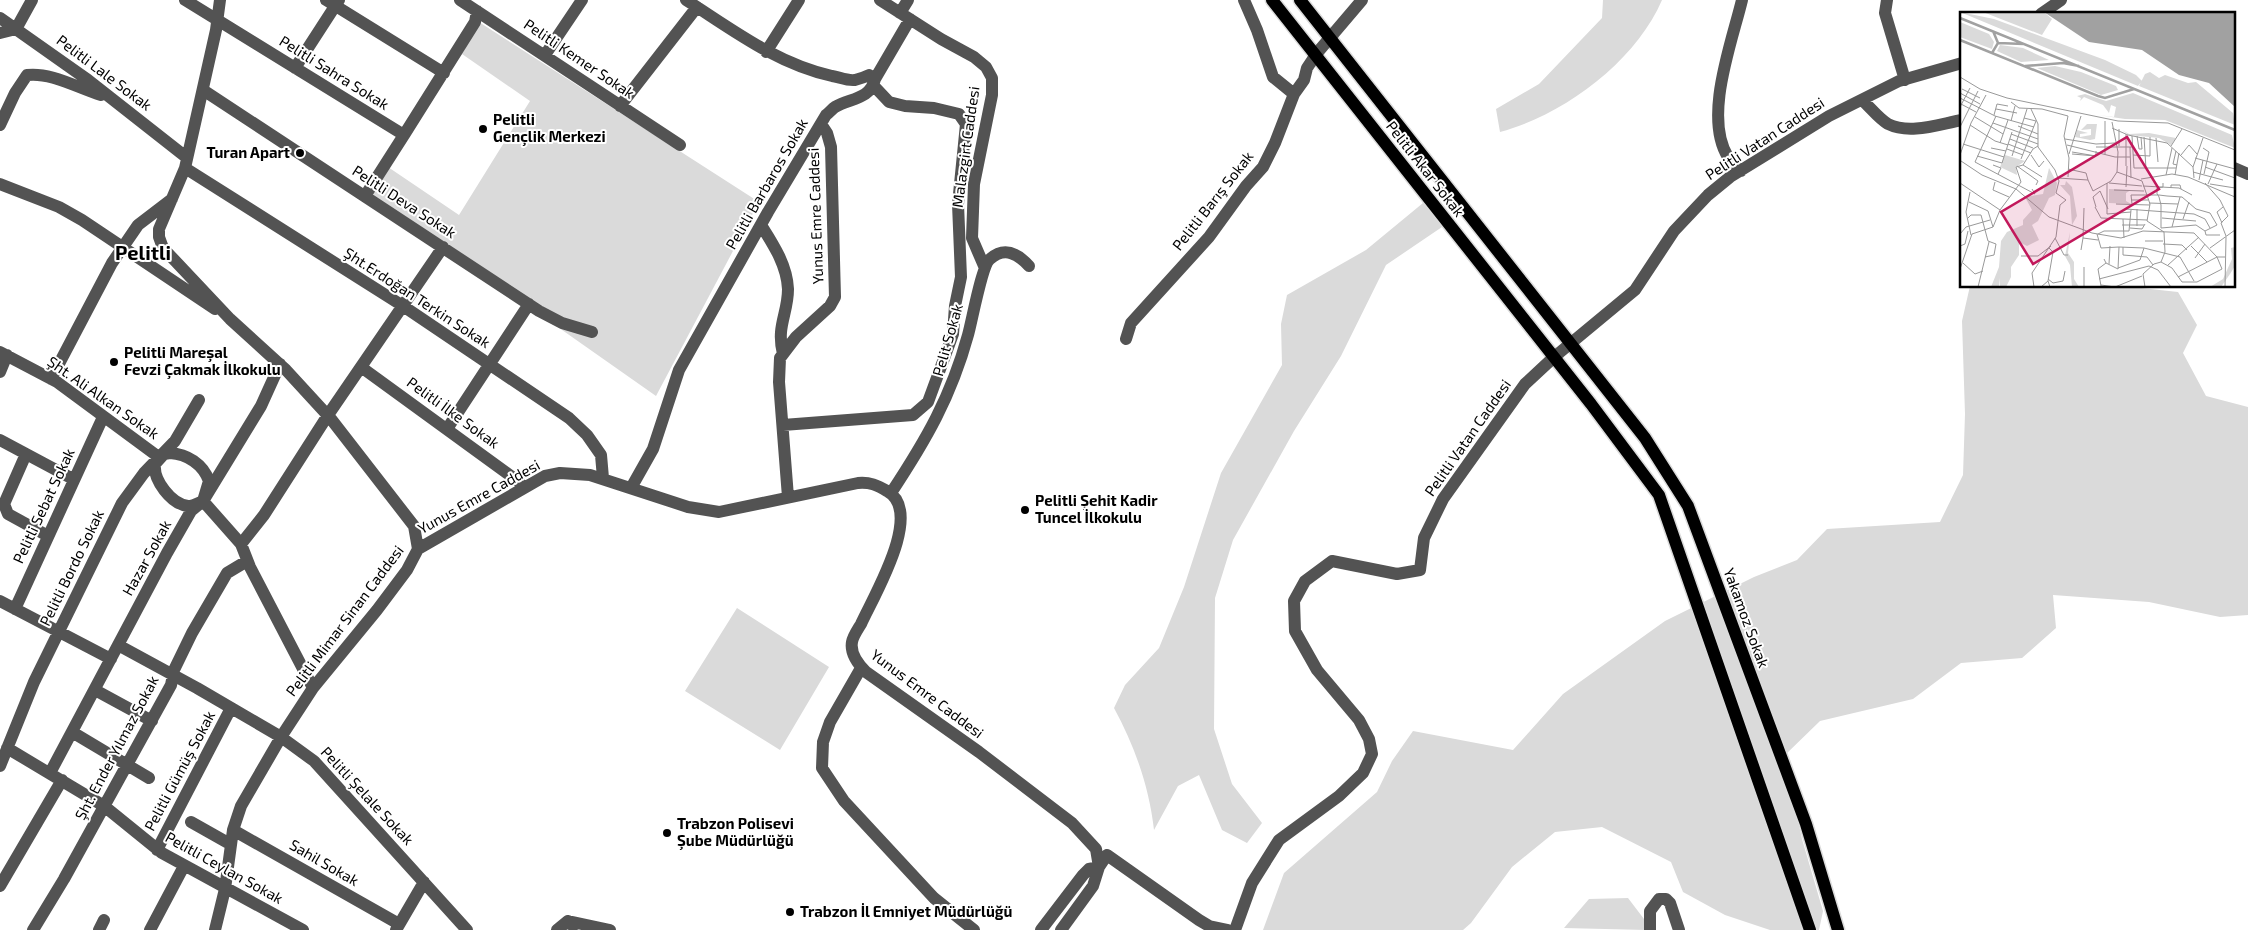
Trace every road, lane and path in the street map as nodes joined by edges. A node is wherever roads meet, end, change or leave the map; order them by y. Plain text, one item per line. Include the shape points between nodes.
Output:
1 (32, 0) edge
2 (185, 0) edge
3 (220, 0) edge
4 (460, 0) edge
5 (582, 0) edge
6 (799, 0) edge
7 (880, 0) edge
8 (908, 0) edge
9 (1244, 0) edge
10 (1272, 0) edge
11 (1300, 0) edge
12 (1362, 0) edge
13 (1742, 0) edge
14 (1887, 0) edge
15 (2061, 0) edge
16 (334, 2) edge
17 (691, 3) edge
18 (477, 11) junction
19 (2044, 12) edge
20 (905, 16) junction
21 (0, 18) edge
22 (217, 20) junction
23 (16, 29) junction
24 (0, 33) edge
25 (1330, 38) junction
26 (766, 52) junction
27 (545, 55) junction
28 (1315, 56) junction
29 (1960, 63) edge
30 (295, 68) junction
31 (444, 73) junction
32 (1905, 80) junction
33 (874, 82) junction
34 (203, 90) junction
35 (1294, 94) junction
36 (110, 98) junction
37 (1862, 100) junction
38 (620, 106) junction
39 (1960, 120) edge
40 (821, 124) junction
41 (0, 125) edge
42 (404, 135) junction
43 (680, 145) dead end
44 (185, 163) junction
45 (2236, 169) edge
46 (1741, 171) junction
47 (2248, 174) edge
48 (0, 184) edge
49 (365, 196) junction
50 (172, 199) junction
51 (761, 225) junction
52 (123, 247) junction
53 (443, 247) junction
54 (984, 266) junction
55 (1029, 266) dead end
56 (529, 304) junction
57 (403, 306) junction
58 (230, 319) junction
59 (592, 332) dead end
60 (1126, 339) dead end
61 (1571, 344) junction
62 (4, 353) edge
63 (783, 354) junction
64 (1553, 358) junction
65 (280, 364) junction
66 (489, 364) junction
67 (361, 367) junction
68 (0, 372) edge
69 (51, 379) junction
70 (199, 400) dead end
71 (328, 415) junction
72 (103, 417) junction
73 (783, 425) junction
74 (447, 429) junction
75 (0, 440) edge
76 (26, 454) junction
77 (160, 458) junction
78 (603, 478) junction
79 (73, 480) junction
80 (524, 488) junction
81 (631, 488) junction
82 (892, 493) junction
83 (788, 497) junction
84 (203, 501) junction
85 (48, 536) junction
86 (241, 544) junction
87 (418, 549) junction
88 (247, 561) junction
89 (0, 601) edge
90 (15, 609) junction
91 (59, 631) junction
92 (118, 645) junction
93 (111, 659) junction
94 (861, 668) junction
95 (173, 675) junction
96 (314, 688) junction
97 (95, 690) junction
98 (231, 708) junction
99 (152, 721) junction
100 (72, 732) junction
101 (281, 737) junction
102 (8, 748) junction
103 (126, 764) junction
104 (0, 766) edge
105 (50, 773) junction
106 (149, 778) dead end
107 (62, 780) junction
108 (104, 806) junction
109 (190, 822) dead end
110 (233, 830) junction
111 (230, 844) junction
112 (157, 850) junction
113 (184, 866) junction
114 (1099, 867) junction
115 (424, 882) junction
116 (0, 886) edge
117 (225, 888) junction
118 (573, 925) edge
119 (397, 927) edge
120 (33, 930) edge
121 (150, 930) edge
122 (215, 930) edge
123 (303, 930) edge
124 (467, 930) edge
125 (557, 930) edge
126 (610, 930) edge
127 (974, 930) edge
128 (1041, 930) edge
129 (1061, 930) edge
130 (1228, 930) edge
131 (1235, 930) edge
132 (1650, 930) edge
133 (1679, 930) edge
134 (1810, 930) edge
135 (1838, 930) edge

1 - 23 street
2 - 22 street, Pelitli Sahra Sokak
3 - 22 street, Pelitli Mimar Sinan Caddesi
4 - 18 street, Pelitli Kemer Sokak
5 - 27 street
6 - 26 street
7 - 20 street, Malazgirt Caddesi
8 - 20 street
9 - 35 street via 1258,30 1273,77
10 - 28 main road, Pelitli Akar Sokak
11 - 25 main road, Pelitli Akar Sokak
12 - 25 street, Pelitli Barış Sokak
13 - 46 street via 1719,94 1719,132 1728,157
14 - 32 street via 1885,13
15 - 19 street
16 - 30 street
16 - 31 street
17 - 26 street
17 - 38 street
18 - 27 street, Pelitli Kemer Sokak
18 - 31 street via 475,22
20 - 33 street
20 - 54 street, Malazgirt Caddesi via 974,57 986,67 992,78 974,184 972,238
21 - 23 street, Pelitli Lale Sokak
22 - 30 street, Pelitli Sahra Sokak
22 - 34 street, Pelitli Mimar Sinan Caddesi
23 - 24 street
23 - 36 street, Pelitli Lale Sokak
25 - 28 street, Pelitli Barış Sokak
25 - 61 main road, Pelitli Akar Sokak
26 - 33 street via 813,72 849,80 869,76
27 - 38 street, Pelitli Kemer Sokak
28 - 35 street, Pelitli Barış Sokak
28 - 64 main road, Pelitli Akar Sokak
29 - 32 street, Pelitli Vatan Caddesi
30 - 42 street, Pelitli Sahra Sokak
31 - 42 street
32 - 37 street, Pelitli Vatan Caddesi
33 - 40 street, Pelitli Barbaros Sokak via 866,94 834,107
33 - 73 street via 889,102 959,114 966,124 958,204 961,277 954,306 953,334 928,402 913,415
34 - 44 street, Pelitli Mimar Sinan Caddesi
34 - 49 street, Pelitli Deva Sokak
35 - 60 street, Pelitli Barış Sokak via 1263,167 1208,237 1131,323
36 - 41 street via 49,77 27,75
36 - 44 street, Pelitli Lale Sokak
37 - 39 street via 1887,124 1903,128
37 - 46 street, Pelitli Vatan Caddesi via 1829,116
38 - 43 street, Pelitli Kemer Sokak
40 - 51 street, Pelitli Barbaros Sokak
40 - 63 street, Yunus Emre Caddesi via 831,147 835,298
42 - 49 street
44 - 50 street, Pelitli Mimar Sinan Caddesi
44 - 57 street, Şht.Erdoğan Terkin Sokak
45 - 47 street
46 - 61 street, Pelitli Vatan Caddesi via 1708,195 1674,231 1635,290
48 - 52 street via 59,207
49 - 53 street, Pelitli Deva Sokak
50 - 52 street via 138,225
50 - 58 street, Pelitli Mimar Sinan Caddesi via 159,229 163,248
51 - 63 street via 774,245 786,275 788,290 780,326
51 - 81 street, Pelitli Barbaros Sokak via 679,370 653,449
52 - 58 street
52 - 69 street
53 - 56 street, Pelitli Deva Sokak
53 - 57 street
54 - 55 street via 999,253 1008,252 1019,255
54 - 82 street, Pelit Sokak via 957,375 925,441
56 - 59 street, Pelitli Deva Sokak via 562,323
56 - 66 street
57 - 66 street, Şht.Erdoğan Terkin Sokak
57 - 67 street
58 - 65 street, Pelitli Mimar Sinan Caddesi
61 - 64 street, Pelitli Vatan Caddesi
61 - 135 main road, Yakamoz Sokak via 1645,438 1688,506 1806,824
62 - 68 street
62 - 69 street, Şht. Ali Alkan Sokak
63 - 73 street via 779,370
64 - 131 street, Pelitli Vatan Caddesi via 1525,384 1443,499 1424,538 1420,570 1397,574 1332,561 1305,581 1294,601 1295,631 1317,670 1358,720 1369,739 1372,754 1362,773 1339,796 1279,840 1252,883
64 - 134 main road via 1659,494
65 - 71 street, Pelitli Mimar Sinan Caddesi
65 - 84 street, Hazar Sokak via 261,406
66 - 74 street
66 - 78 street, Şht.Erdoğan Terkin Sokak via 569,418 587,435 600,455
67 - 71 street
67 - 74 street, Pelitli İlke Sokak
69 - 72 street, Şht. Ali Alkan Sokak
70 - 77 street, Pelitli Bordo Sokak via 175,441
71 - 86 street via 264,515
71 - 87 street, Pelitli Mimar Sinan Caddesi via 414,526
72 - 77 street, Şht. Ali Alkan Sokak
72 - 79 street, Pelitli Sebat Sokak
73 - 83 street
74 - 80 street, Pelitli İlke Sokak
75 - 76 street
76 - 79 street
76 - 85 street via 4,504 8,514
77 - 84 street, Şht. Ali Alkan Sokak via 155,464 155,476 164,490 184,505
77 - 84 street, Şht. Ali Alkan Sokak via 170,453 180,454 202,468 209,481
77 - 91 street, Pelitli Bordo Sokak via 144,473 122,503
78 - 80 street, Yunus Emre Caddesi via 560,473 545,476
78 - 81 street, Yunus Emre Caddesi
79 - 85 street, Pelitli Sebat Sokak
80 - 87 street, Yunus Emre Caddesi
81 - 83 street, Yunus Emre Caddesi via 688,508 719,512
82 - 83 street, Yunus Emre Caddesi via 868,482
82 - 94 street, Yunus Emre Caddesi via 902,515 899,534 890,562 852,642
84 - 86 street
84 - 92 street, Hazar Sokak via 191,511
85 - 90 street, Pelitli Sebat Sokak
86 - 88 street
87 - 96 street, Pelitli Mimar Sinan Caddesi via 382,604
88 - 95 street, Şht. Ender Yılmaz Sokak via 227,573 192,633
88 - 96 street
89 - 90 street
90 - 91 street
91 - 93 street
91 - 102 street, Pelitli Bordo Sokak via 34,682
92 - 93 street, Hazar Sokak
92 - 95 street, Pelitli Şelale Sokak
93 - 97 street, Hazar Sokak
94 - 114 street, Yunus Emre Caddesi via 1072,823 1096,849
94 - 127 street via 830,722 823,742 822,768 844,801 934,898
95 - 98 street, Pelitli Şelale Sokak
95 - 99 street, Şht. Ender Yılmaz Sokak
96 - 101 street, Pelitli Mimar Sinan Caddesi
97 - 99 street
97 - 100 street, Hazar Sokak
98 - 101 street, Pelitli Şelale Sokak
98 - 112 street, Pelitli Gümüş Sokak
99 - 103 street, Şht. Ender Yılmaz Sokak
100 - 103 street
100 - 105 street, Hazar Sokak
101 - 110 street, Pelitli Mimar Sinan Caddesi via 241,806
101 - 115 street, Pelitli Şelale Sokak via 314,761
102 - 104 street, Pelitli Bordo Sokak
102 - 105 street, Pelitli Ceylan Sokak
103 - 106 street
103 - 108 street, Şht. Ender Yılmaz Sokak
105 - 107 street, Pelitli Ceylan Sokak
107 - 108 street, Pelitli Ceylan Sokak
107 - 116 street
108 - 112 street, Pelitli Ceylan Sokak
108 - 120 street, Şht. Ender Yılmaz Sokak
109 - 111 street
110 - 111 street, Pelitli Mimar Sinan Caddesi
110 - 119 street, Sahil Sokak
111 - 117 street, Pelitli Mimar Sinan Caddesi
112 - 113 street, Pelitli Ceylan Sokak
113 - 117 street, Pelitli Ceylan Sokak
113 - 121 street
114 - 128 street via 1089,868
114 - 129 street via 1093,886
114 - 130 street via 1107,855 1204,923
115 - 119 street
115 - 124 street, Pelitli Şelale Sokak
117 - 122 street, Pelitli Mimar Sinan Caddesi
117 - 123 street, Pelitli Ceylan Sokak
118 - 125 street
118 - 126 street
132 - 133 street via 1650,911 1659,900 1666,899

